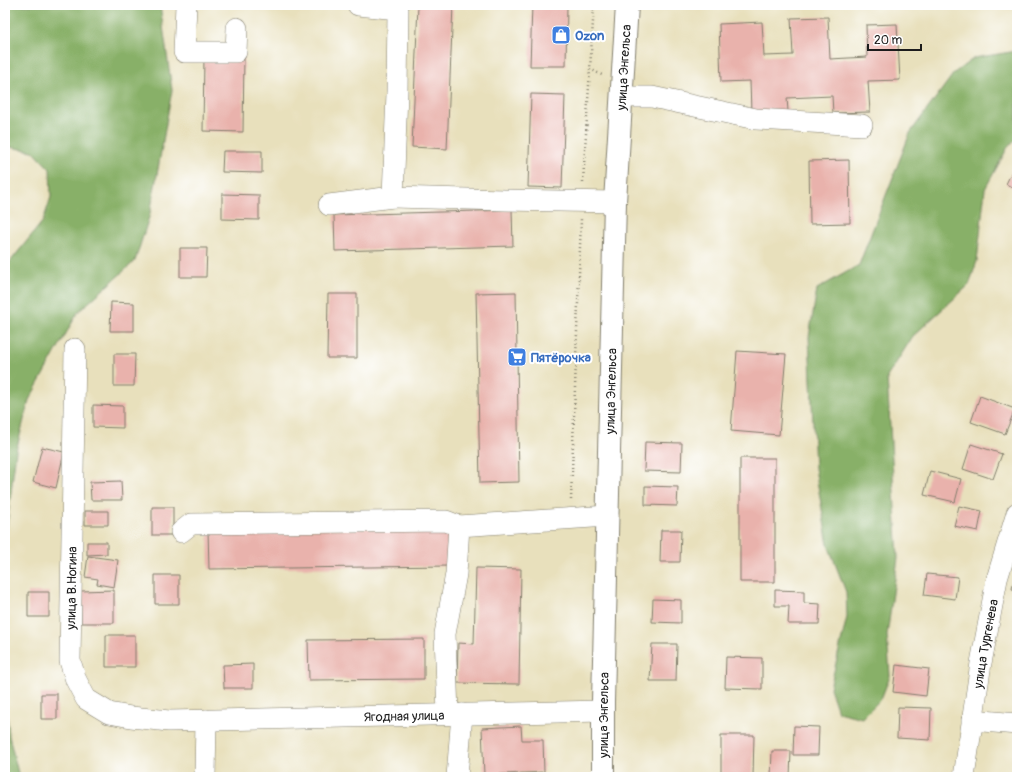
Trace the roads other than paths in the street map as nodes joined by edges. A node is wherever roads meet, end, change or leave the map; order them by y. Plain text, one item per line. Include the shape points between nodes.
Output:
1 (186, 5) edge
2 (358, 5) edge
3 (628, 5) edge
4 (236, 28) dead end
5 (622, 97) junction
6 (862, 125) dead end
7 (393, 197) junction
8 (616, 202) junction
9 (329, 205) dead end
10 (75, 349) dead end
11 (1017, 513) edge
12 (608, 516) junction
13 (459, 526) junction
14 (181, 532) dead end
15 (603, 711) junction
16 (455, 714) junction
17 (206, 720) junction
18 (972, 720) junction
19 (1017, 724) edge
20 (205, 777) edge
21 (457, 777) edge
22 (603, 777) edge
23 (964, 777) edge

1 - 4 street via 184,52 236,52
2 - 7 street via 398,9
3 - 5 main road, улица Энгельса
5 - 6 street via 652,97 756,119
5 - 8 main road, улица Энгельса
7 - 8 street
7 - 9 street
8 - 12 main road, улица Энгельса
10 - 17 street, улица В.Ногина via 70,660 76,680 86,699 109,713 168,720
11 - 18 street, улица Тургенева via 998,579
12 - 13 street
12 - 15 main road, улица Энгельса
13 - 14 street via 446,521 191,524
13 - 16 street via 456,574 445,634
15 - 16 street, Ягодная улица
15 - 22 main road, улица Энгельса
16 - 17 street, Ягодная улица
16 - 21 street
17 - 20 street
18 - 19 street
18 - 23 street, улица Тургенева

